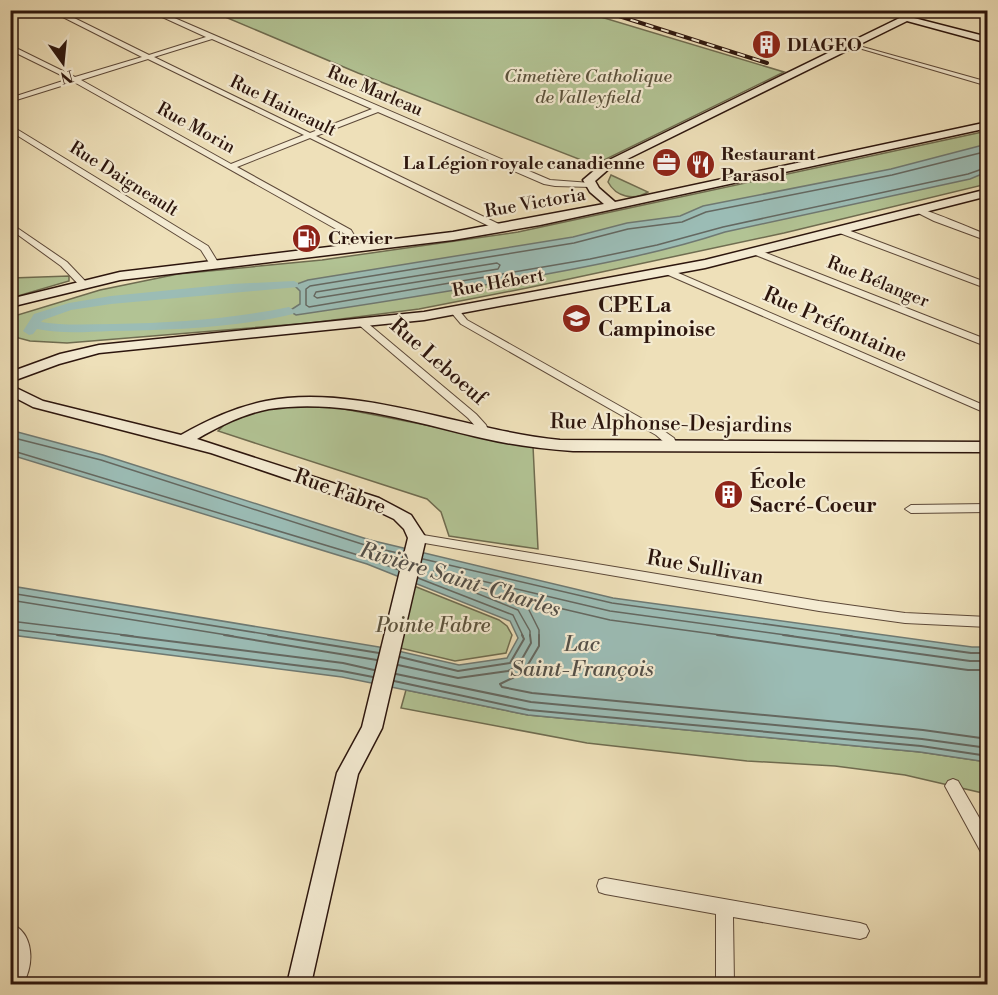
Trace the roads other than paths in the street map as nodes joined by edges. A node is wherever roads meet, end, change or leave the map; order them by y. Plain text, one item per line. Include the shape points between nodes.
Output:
1 (52, 10) edge
2 (150, 10) edge
3 (877, 10) edge
4 (924, 10) edge
5 (908, 19) junction
6 (212, 37) junction
7 (987, 40) edge
8 (854, 45) junction
9 (10, 47) edge
10 (147, 57) junction
11 (75, 80) junction
12 (987, 84) edge
13 (10, 100) edge
14 (378, 109) junction
15 (987, 125) edge
16 (10, 127) edge
17 (308, 137) junction
18 (232, 166) junction
19 (591, 185) junction
20 (987, 192) edge
21 (613, 207) junction
22 (918, 210) junction
23 (10, 225) edge
24 (500, 228) junction
25 (840, 230) junction
26 (987, 238) edge
27 (357, 247) junction
28 (756, 252) junction
29 (214, 264) junction
30 (669, 272) junction
31 (84, 285) junction
32 (987, 286) edge
33 (10, 303) edge
34 (10, 311) edge
35 (455, 311) junction
36 (362, 323) junction
37 (987, 344) edge
38 (11, 378) edge
39 (10, 389) edge
40 (987, 411) edge
41 (82, 414) junction
42 (484, 434) junction
43 (185, 440) junction
44 (672, 447) junction
45 (987, 447) edge
46 (987, 508) edge
47 (911, 509) dead end
48 (417, 538) junction
49 (987, 622) edge
50 (953, 786) dead end
51 (987, 849) edge
52 (605, 886) dead end
53 (724, 908) junction
54 (10, 931) edge
55 (860, 931) dead end
56 (14, 984) edge
57 (299, 984) edge
58 (725, 984) edge

1 - 10 street, Rue Haineault
2 - 6 street, Rue Marleau
3 - 5 street
4 - 5 street
5 - 7 street
5 - 8 street
6 - 10 street
6 - 14 street, Rue Marleau
8 - 12 street
8 - 19 street via 607,165 593,174
9 - 11 street, Rue Morin
10 - 11 street
10 - 17 street, Rue Haineault
11 - 13 street
11 - 18 street, Rue Morin
14 - 17 street
14 - 19 street, Rue Marleau via 547,182
15 - 21 street, Rue Victoria
16 - 29 street, Rue Daigneault via 205,248
17 - 18 street
17 - 24 street, Rue Haineault
18 - 27 street, Rue Morin via 348,232
19 - 21 street
20 - 22 street, Rue Hébert
21 - 24 street, Rue Victoria
22 - 25 street, Rue Hébert
22 - 26 street
23 - 31 street via 64,264
24 - 27 street, Rue Victoria
25 - 28 street, Rue Hébert
25 - 32 street
27 - 29 street, Rue Victoria
28 - 30 street, Rue Hébert
28 - 37 street, Rue Bélanger
29 - 31 street, Rue Victoria via 120,276
30 - 35 street, Rue Hébert
30 - 40 street, Rue Préfontaine
31 - 33 street, Rue Victoria
31 - 34 street, Rue Victoria
35 - 36 street, Rue Hébert
35 - 44 street via 464,322 660,434
36 - 38 street, Rue Hébert via 99,349 38,364
36 - 42 street, Rue Leboeuf via 472,416
38 - 41 street, Rue Fabre
39 - 41 street, Rue Fabre via 38,404
41 - 43 street, Rue Fabre
42 - 43 street, Rue Alphonse-Desjardins via 344,403 313,403 270,405 238,413
42 - 44 street, Rue Alphonse-Desjardins via 558,445
43 - 48 street, Rue Fabre via 392,510 410,522
44 - 45 street, Rue Alphonse-Desjardins
46 - 47 street
48 - 49 street, Rue Sullivan via 819,606 905,618
48 - 57 street via 372,728 348,773
50 - 51 street
52 - 53 street
53 - 55 street
53 - 58 street
54 - 56 street via 20,941 22,969

